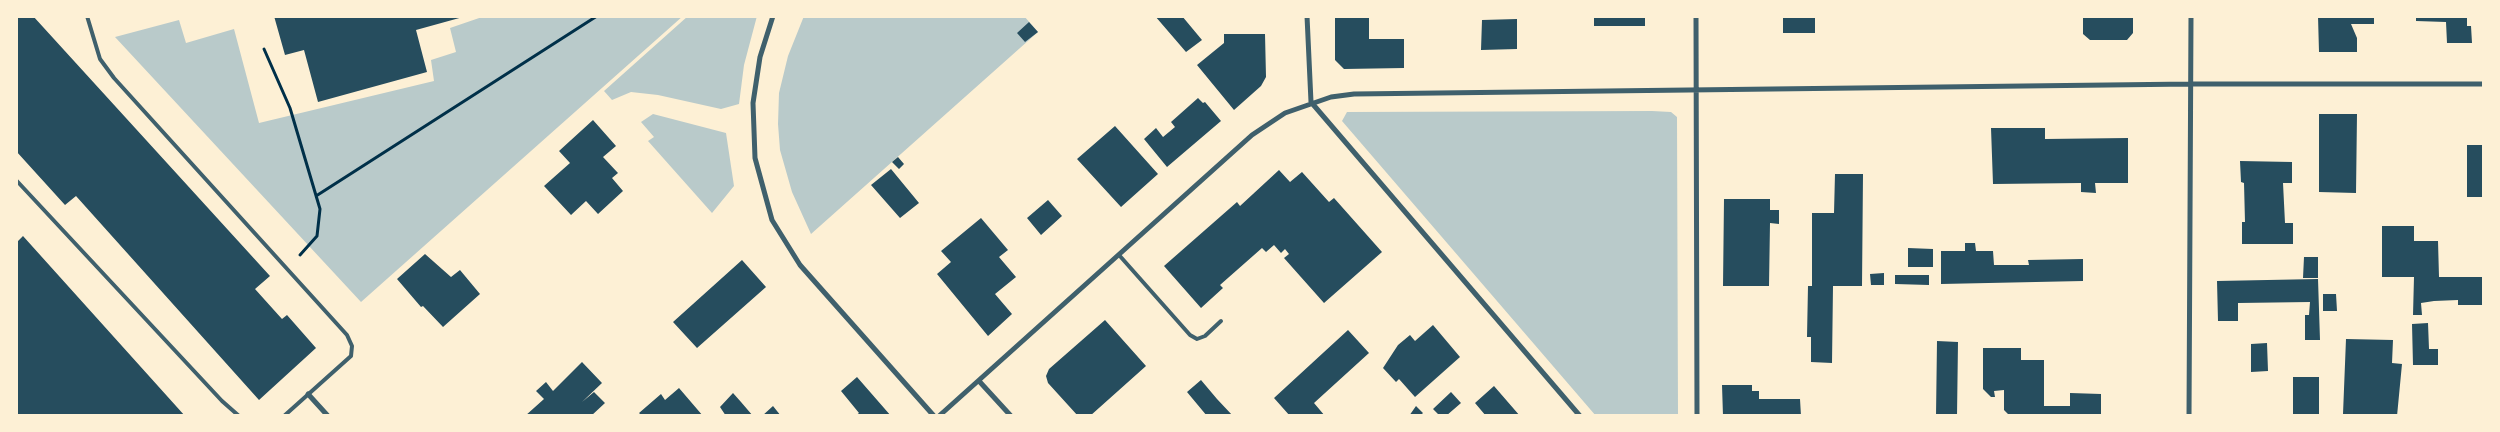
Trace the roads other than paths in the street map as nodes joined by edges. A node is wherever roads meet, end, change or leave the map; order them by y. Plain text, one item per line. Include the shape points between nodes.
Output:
1 (88, 16) edge
2 (774, 16) edge
3 (1307, 16) edge
4 (1696, 16) edge
5 (2190, 16) edge
6 (2191, 84) junction
7 (2484, 84) edge
8 (1697, 90) junction
9 (1311, 102) junction
10 (16, 180) edge
11 (1118, 255) junction
12 (1221, 321) dead end
13 (979, 381) junction
14 (308, 394) junction
15 (239, 416) edge
16 (284, 416) edge
17 (328, 416) edge
18 (934, 416) edge
19 (939, 416) edge
20 (1011, 416) edge
21 (1580, 416) edge
22 (1696, 416) edge
23 (2189, 416) edge

1 - 14 lane via 100,59 114,78 347,335 352,346 350,356
2 - 18 street via 760,57 753,103 755,158 772,220 800,265
3 - 9 street
4 - 8 street
5 - 6 street
6 - 7 street
6 - 8 street
6 - 23 street
8 - 9 street via 1354,94
8 - 22 street
9 - 11 street via 1252,134
9 - 21 street
10 - 15 lane
11 - 12 lane via 1190,336 1197,339 1205,336
11 - 13 street
13 - 19 street
13 - 20 street
14 - 16 lane
14 - 17 street

